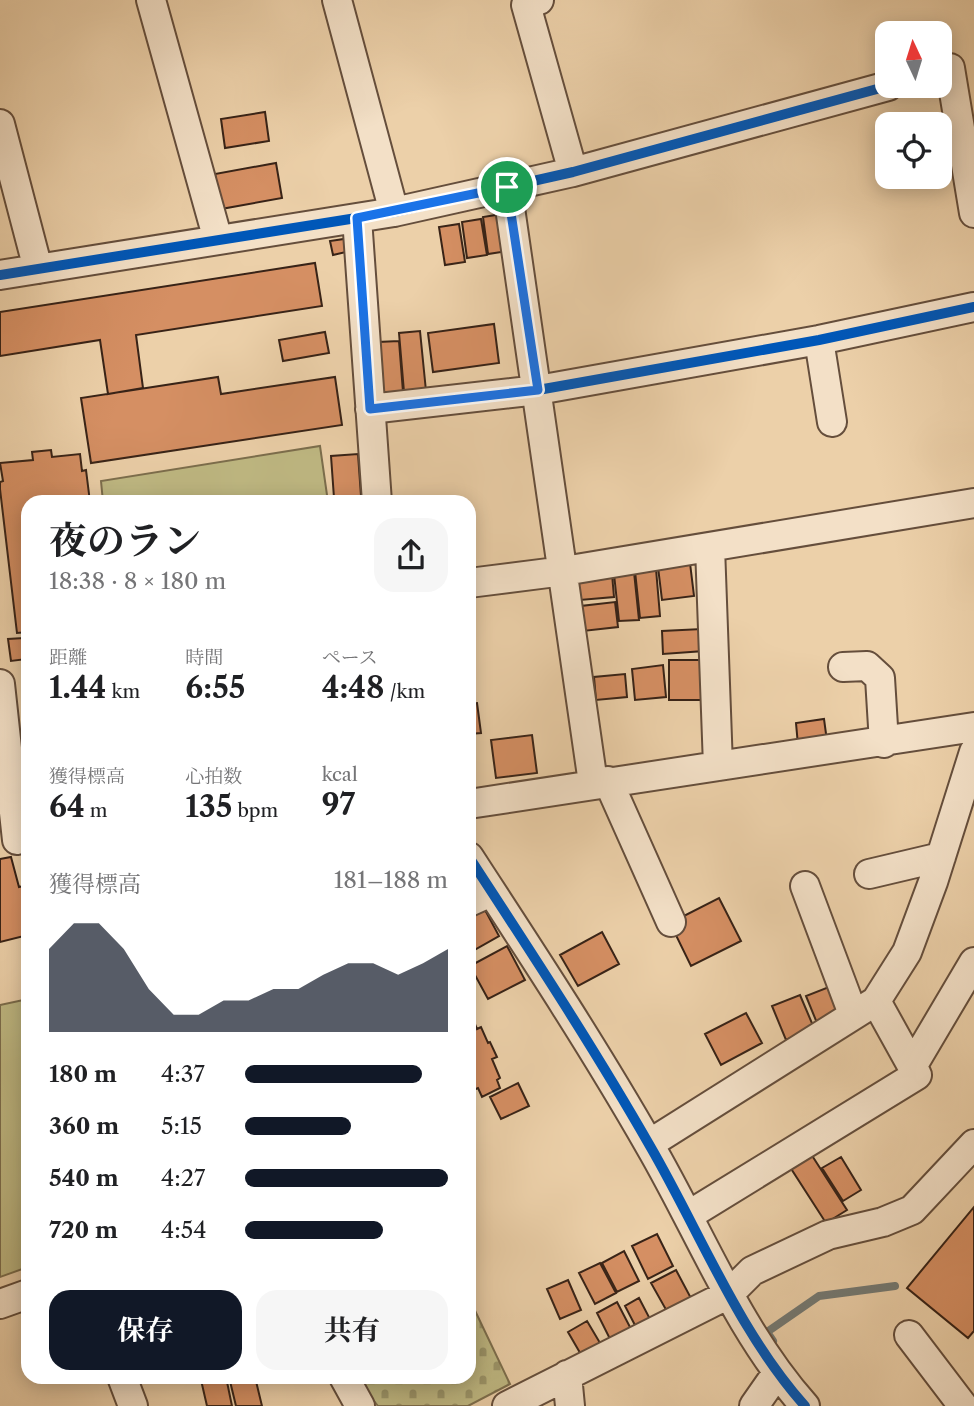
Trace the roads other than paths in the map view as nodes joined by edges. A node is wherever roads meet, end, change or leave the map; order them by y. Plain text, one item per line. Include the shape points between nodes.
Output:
1 (151, 0) edge
2 (337, 0) edge
3 (539, 0) edge
4 (955, 66) edge
5 (875, 90) edge
6 (0, 124) edge
7 (573, 172) junction
8 (507, 187) junction
9 (394, 212) junction
10 (974, 213) edge
11 (357, 218) junction
12 (218, 240) junction
13 (37, 268) junction
14 (0, 275) edge
15 (974, 307) edge
16 (819, 340) junction
17 (538, 390) junction
18 (370, 409) junction
19 (832, 422) dead end
20 (376, 495) edge
21 (974, 503) edge
22 (710, 547) junction
23 (564, 571) junction
24 (476, 582) edge
25 (844, 667) dead end
26 (0, 684) edge
27 (974, 727) edge
28 (884, 743) junction
29 (718, 766) junction
30 (971, 768) edge
31 (601, 782) junction
32 (476, 803) edge
33 (15, 840) edge
34 (941, 857) junction
35 (869, 874) dead end
36 (805, 886) dead end
37 (480, 897) edge
38 (671, 922) dead end
39 (974, 962) edge
40 (865, 1008) junction
41 (913, 1065) junction
42 (649, 1144) junction
43 (974, 1144) edge
44 (689, 1215) junction
45 (729, 1294) junction
46 (21, 1296) edge
47 (0, 1304) edge
48 (909, 1335) dead end
49 (567, 1376) junction
50 (125, 1384) edge
51 (348, 1384) edge
52 (777, 1387) edge
53 (133, 1406) edge
54 (360, 1406) edge
55 (507, 1406) edge
56 (570, 1406) edge
57 (754, 1406) edge
58 (805, 1406) edge
59 (963, 1406) edge

1 - 12 street
2 - 9 street
3 - 7 street via 526,5
4 - 10 street
5 - 7 street
6 - 13 street
7 - 8 street
8 - 9 street
8 - 17 street
9 - 11 street
11 - 12 street
11 - 18 street
12 - 13 street
13 - 14 street
15 - 16 street
16 - 17 street
16 - 19 street
17 - 18 street
17 - 23 street
18 - 20 street
21 - 22 street
22 - 23 street
22 - 29 street
23 - 24 street
23 - 31 street
25 - 28 street via 867,666 880,678
26 - 33 street
27 - 28 street
28 - 29 street
29 - 31 street
30 - 34 street
31 - 32 street
31 - 38 street
34 - 35 street
34 - 40 street via 907,951
36 - 40 street
37 - 42 street
39 - 41 street
40 - 41 street
40 - 42 street
41 - 44 street via 917,1075
42 - 44 street
43 - 45 street via 912,1210 883,1223 828,1235 752,1271
44 - 45 street
45 - 49 street
45 - 52 street
46 - 47 street
48 - 59 street
49 - 55 street
49 - 56 street
50 - 53 street
51 - 54 street
52 - 57 street
52 - 58 street

